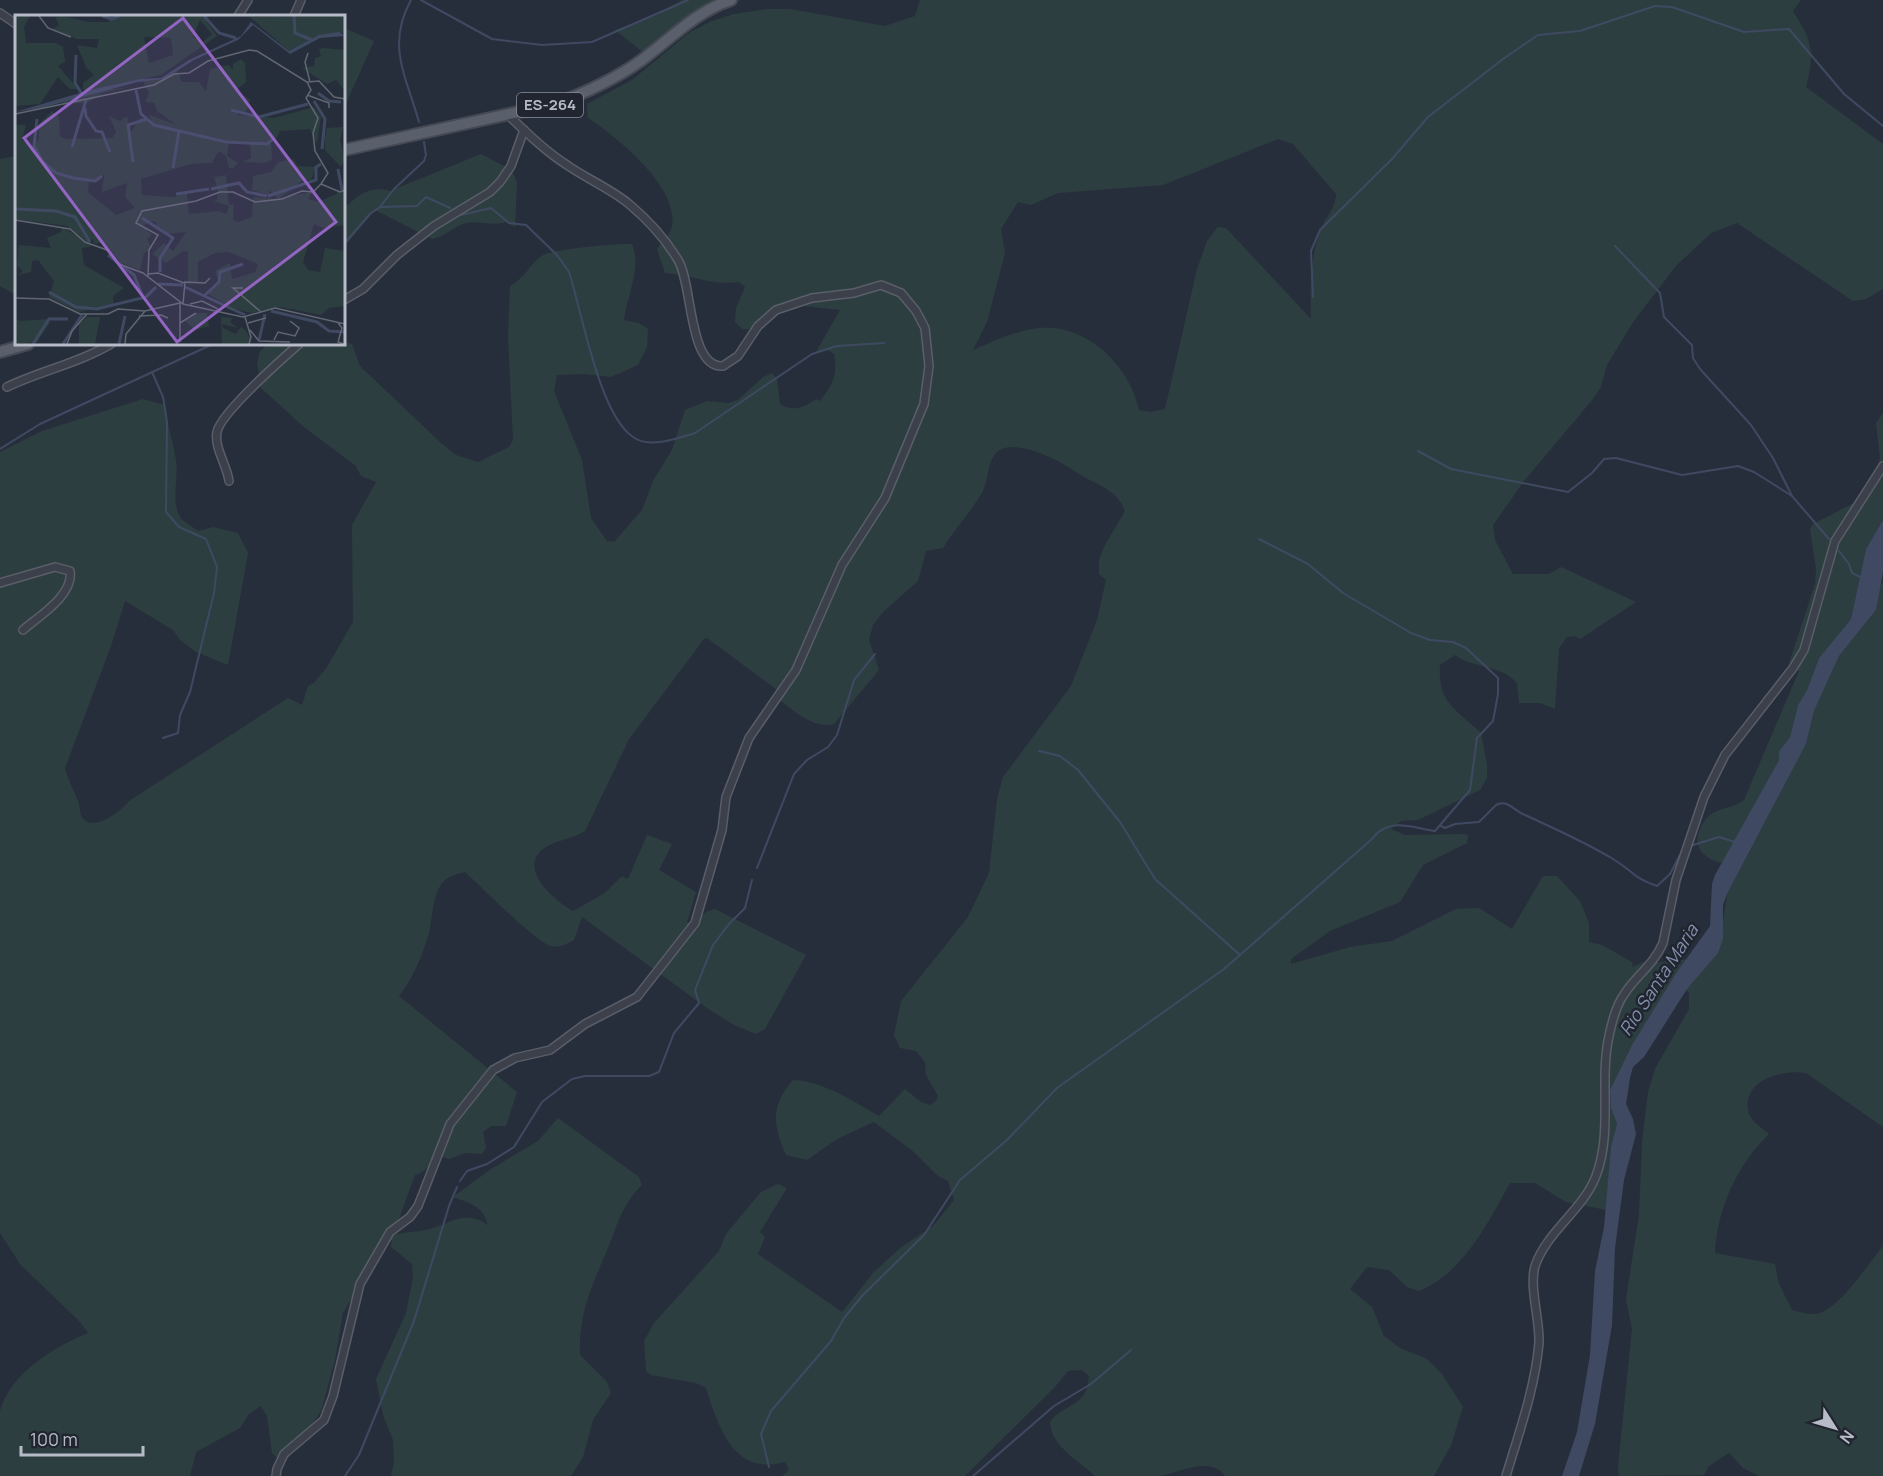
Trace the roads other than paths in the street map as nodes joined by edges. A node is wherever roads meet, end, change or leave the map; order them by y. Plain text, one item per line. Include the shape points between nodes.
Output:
1 (248, 0) edge
2 (301, 0) edge
3 (731, 0) edge
4 (0, 14) edge
5 (239, 15) edge
6 (294, 15) edge
7 (15, 23) edge
8 (507, 114) junction
9 (524, 130) junction
10 (345, 150) edge
11 (345, 299) edge
12 (24, 345) edge
13 (109, 345) edge
14 (297, 345) edge
15 (0, 352) edge
16 (7, 387) dead end
17 (1883, 466) edge
18 (229, 481) dead end
19 (0, 583) edge
20 (23, 630) dead end
21 (276, 1476) edge
22 (1506, 1476) edge

1 - 5 street
2 - 6 street
3 - 8 main road, ES-264 via 705,11 610,80 555,104
4 - 7 street
8 - 9 street
8 - 10 main road, ES-264
9 - 11 street via 511,166 490,192 434,226 363,289
9 - 21 street via 566,165 630,205 665,242 679,262 702,355 711,364 723,366 738,356 766,316 776,310 812,298 881,285 900,293 925,328 929,366 924,404 885,498 842,565 796,670 749,738 726,797 722,830 695,923 638,997 585,1024 550,1050 502,1064 480,1082 450,1124 418,1206 386,1238 360,1284 324,1420 284,1454
12 - 15 main road
13 - 16 street
14 - 18 street via 220,424 217,441
17 - 22 street via 1835,541 1804,650 1714,775 1684,852 1663,943 1618,1005 1606,1053 1604,1132 1596,1176 1550,1238 1535,1268 1538,1358
19 - 20 street via 55,567 70,572 68,587 60,598

